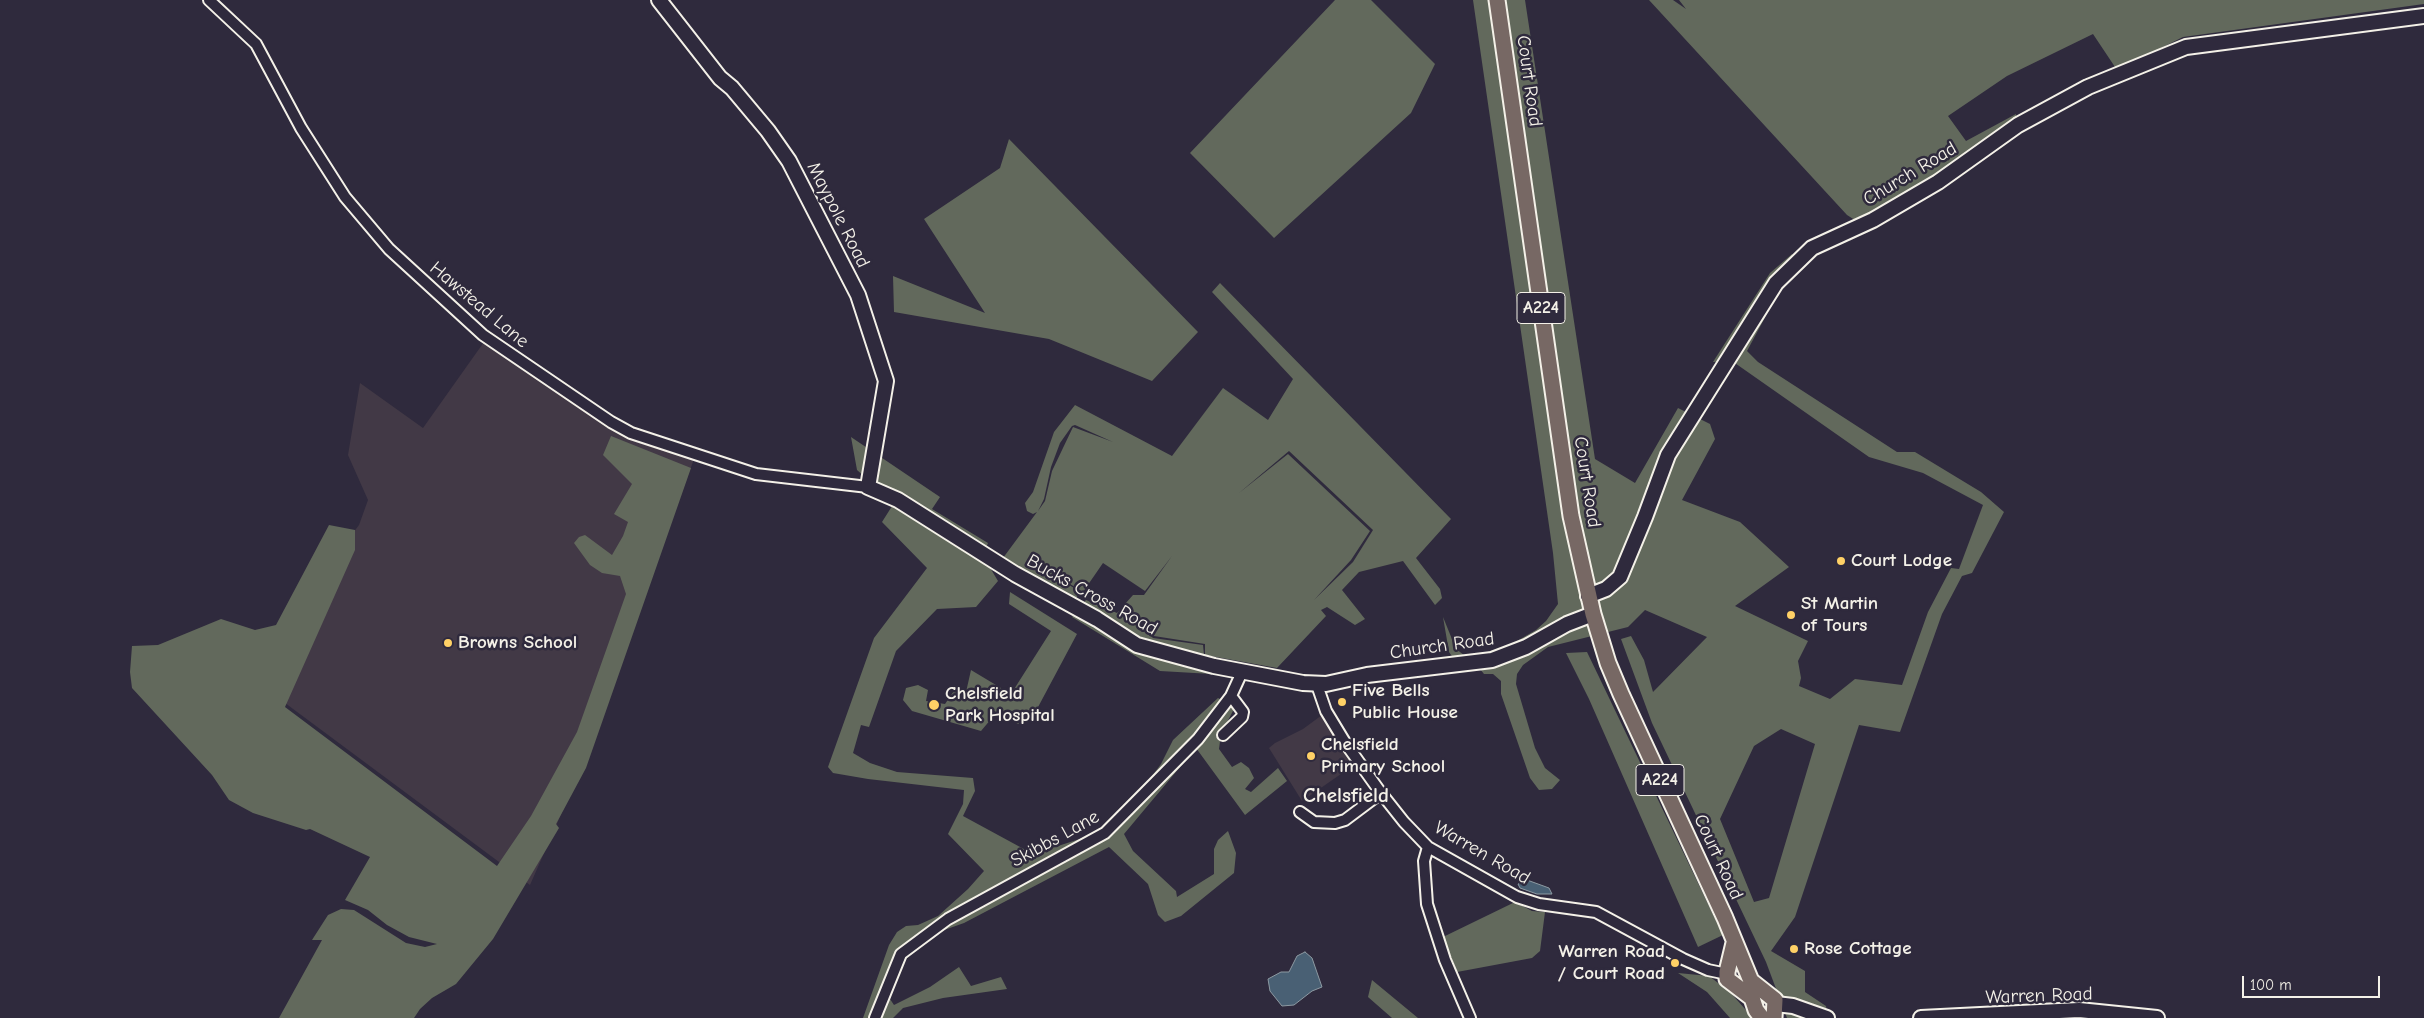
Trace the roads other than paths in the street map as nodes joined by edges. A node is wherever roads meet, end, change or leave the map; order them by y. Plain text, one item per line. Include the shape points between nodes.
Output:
1 (209, 0) edge
2 (659, 0) edge
3 (1497, 0) edge
4 (2424, 16) edge
5 (868, 487) junction
6 (1588, 596) junction
7 (1593, 614) junction
8 (1242, 672) junction
9 (1317, 685) junction
10 (1231, 696) junction
11 (1223, 736) dead end
12 (1381, 793) junction
13 (1300, 812) dead end
14 (1428, 847) junction
15 (1734, 943) junction
16 (1747, 971) junction
17 (1730, 976) junction
18 (1767, 1009) edge
19 (875, 1018) edge
20 (1470, 1018) edge
21 (1827, 1018) edge
22 (1921, 1018) edge
23 (2158, 1018) edge

1 - 5 street, Hawstead Lane via 256,44 301,128 345,197 389,249 483,335 631,433 756,474
2 - 5 street, Maypole Road via 720,78 768,131 789,161 858,295 886,381
3 - 6 main road, Court Road / A224 via 1571,516
4 - 6 street, Church Road via 2186,47 2080,92 2018,125 1938,182 1873,220 1812,248 1776,283 1668,455 1620,576 1606,589
5 - 8 street, Bucks Cross Road via 898,500 1015,574 1098,619 1137,645
6 - 7 main road, Court Road / A224
7 - 9 street, Church Road via 1492,660 1367,675
7 - 15 main road, Court Road / A224 via 1621,694
8 - 9 street, Bucks Cross Road
8 - 10 street, Skibbs Lane
9 - 12 street, Warren Road via 1336,729
10 - 11 street via 1243,712 1242,717
10 - 19 street, Skibbs Lane via 1198,739 1105,833 948,919 901,954
12 - 13 street via 1335,823 1314,822
12 - 14 street, Warren Road
14 - 17 street, Warren Road via 1517,897 1539,904 1596,912 1683,959
14 - 20 street via 1424,876 1430,917
15 - 16 main road, Court Road / A224
15 - 17 main road
16 - 17 main road via 1744,982
16 - 18 main road, Court Road / A224
17 - 18 main road
18 - 21 street via 1793,1006
22 - 23 street, Warren Road via 2079,1010

